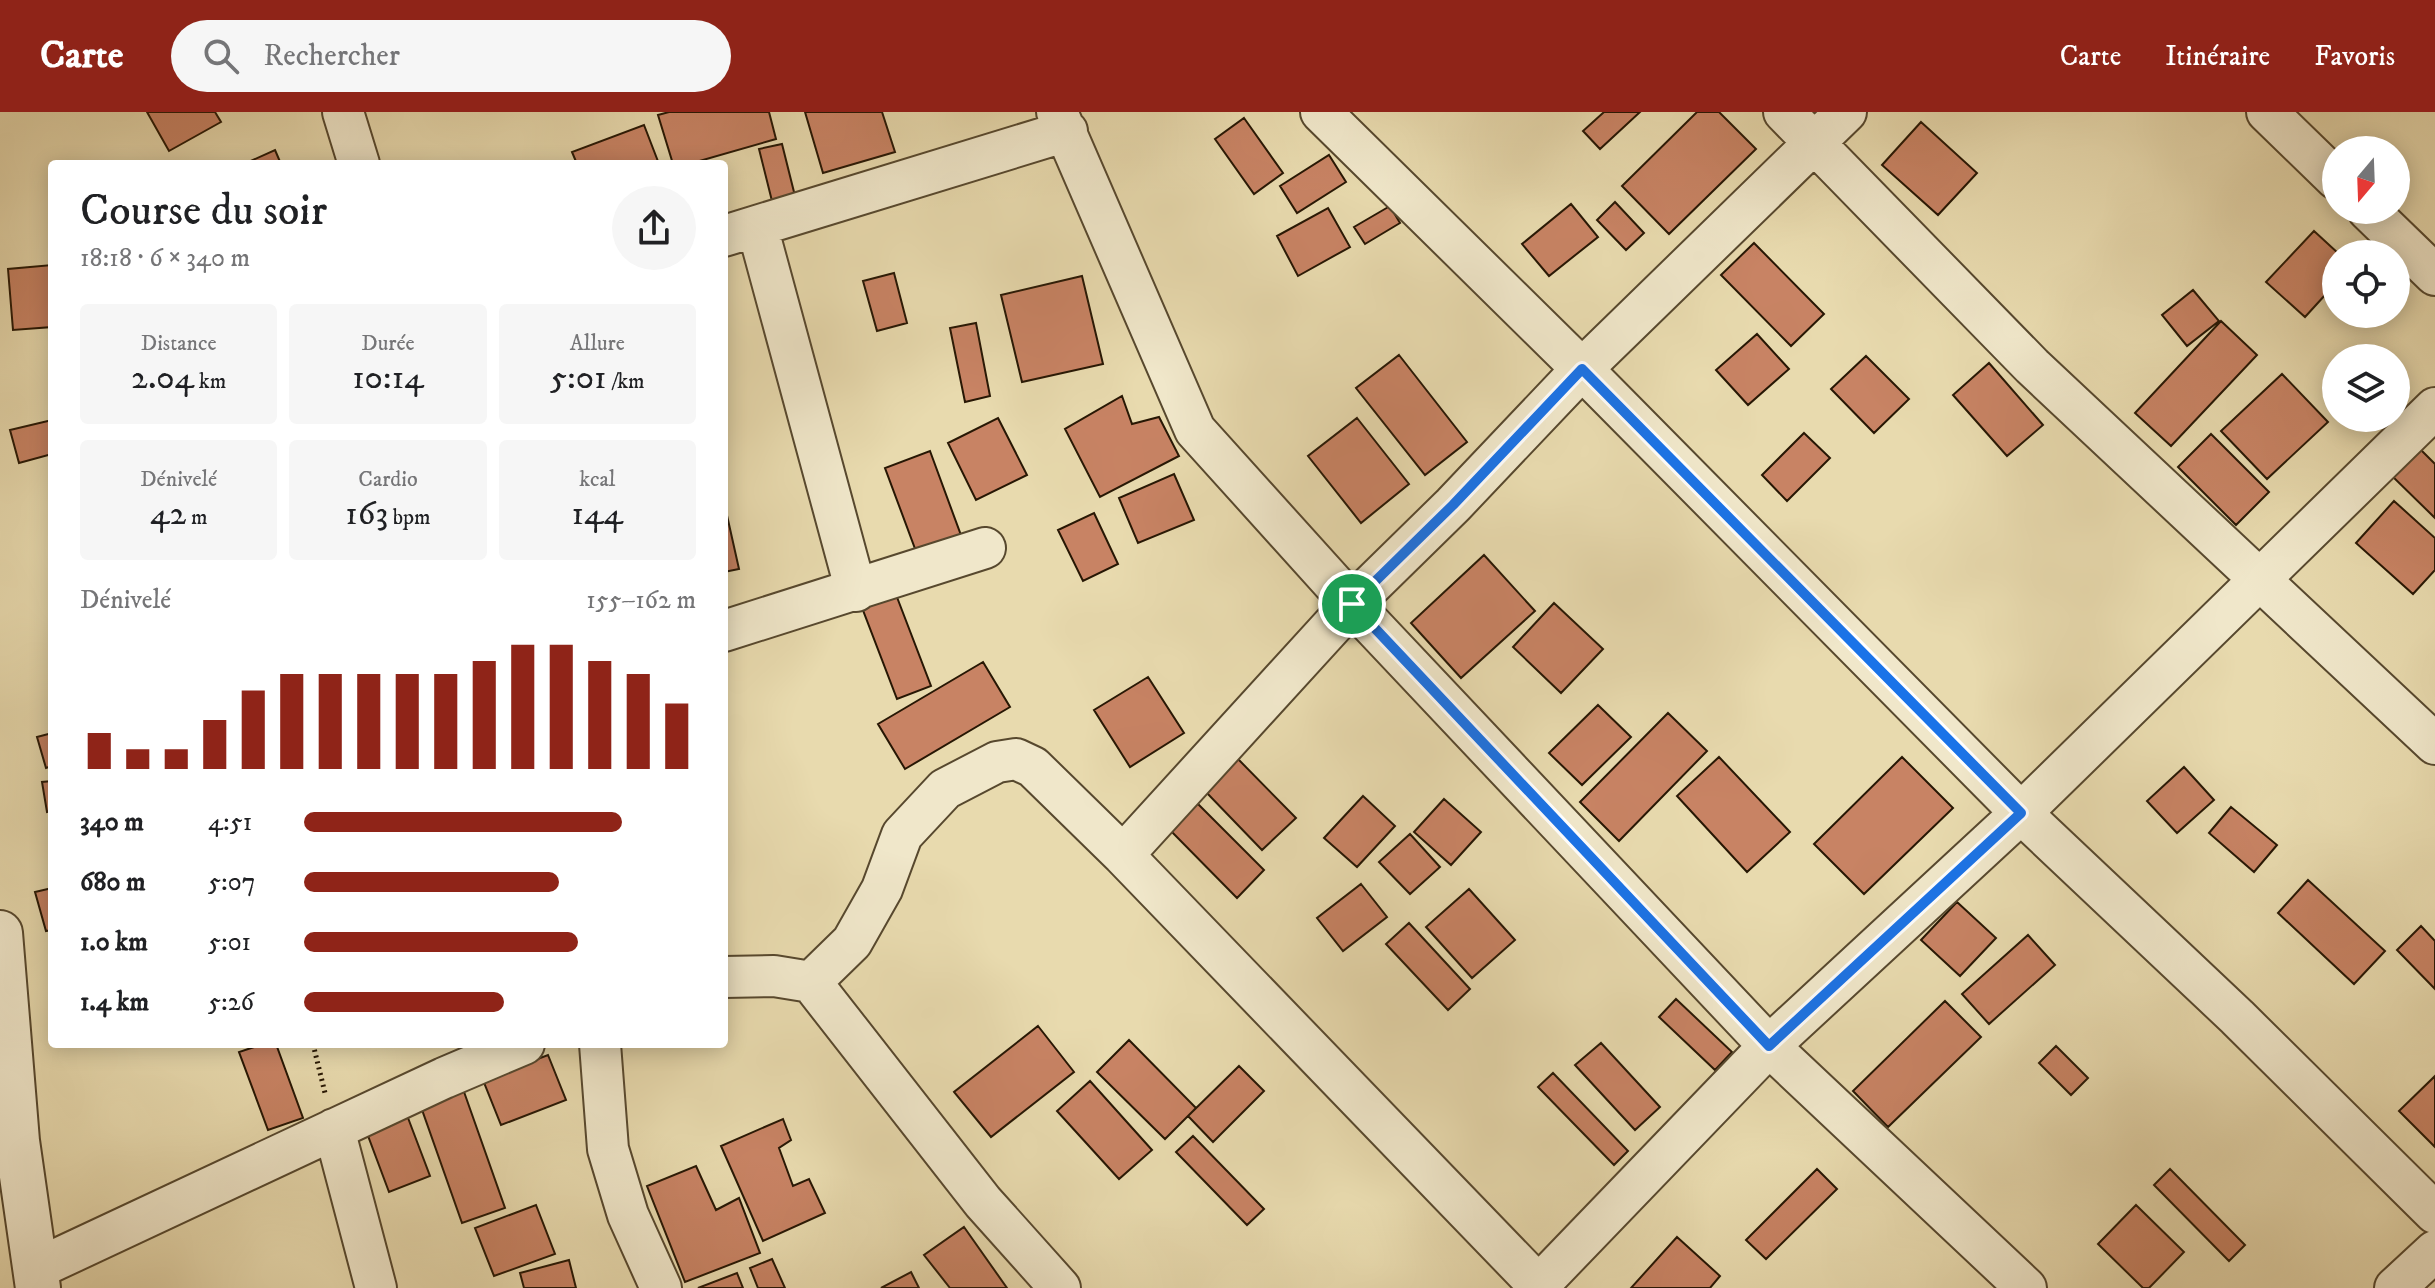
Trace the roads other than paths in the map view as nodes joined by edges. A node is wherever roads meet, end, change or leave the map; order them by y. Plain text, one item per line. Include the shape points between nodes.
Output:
1 (343, 112) edge
2 (1321, 112) edge
3 (1784, 112) edge
4 (1846, 112) edge
5 (2267, 112) edge
6 (1062, 122) edge
7 (1813, 145) junction
8 (358, 160) edge
9 (2322, 165) edge
10 (2382, 224) edge
11 (741, 231) edge
12 (2435, 275) edge
13 (1582, 369) junction
14 (2435, 408) edge
15 (985, 548) dead end
16 (2260, 581) junction
17 (856, 591) junction
18 (1352, 604) junction
19 (728, 630) edge
20 (2435, 744) edge
21 (2021, 813) junction
22 (1123, 855) junction
23 (0, 933) edge
24 (728, 977) edge
25 (811, 982) junction
26 (1769, 1046) junction
27 (515, 1048) edge
28 (600, 1048) edge
29 (334, 1129) junction
30 (9, 1144) edge
31 (2435, 1213) edge
32 (2435, 1251) edge
33 (37, 1278) edge
34 (1539, 1287) edge
35 (376, 1288) edge
36 (661, 1288) edge
37 (1060, 1288) edge
38 (2026, 1288) edge
39 (2395, 1288) edge

1 - 8 street
2 - 13 street
3 - 7 street
4 - 7 street
5 - 9 street
6 - 11 street
6 - 18 street via 1195,430
7 - 13 street
7 - 16 street via 2032,366
10 - 12 street
11 - 17 street
13 - 18 street
13 - 21 street
14 - 16 street
15 - 17 street
16 - 20 street
16 - 21 street
17 - 19 street
18 - 22 street
18 - 26 street
21 - 26 street
21 - 31 street
22 - 25 street via 1033,767 1016,759 997,762 945,789 902,835 882,889 852,942
22 - 34 street
23 - 30 street
24 - 25 street
25 - 37 street via 983,1202
26 - 34 street
26 - 38 street
27 - 29 street
28 - 36 street via 608,1149 628,1215
29 - 33 street
29 - 35 street
30 - 33 street
32 - 39 street

